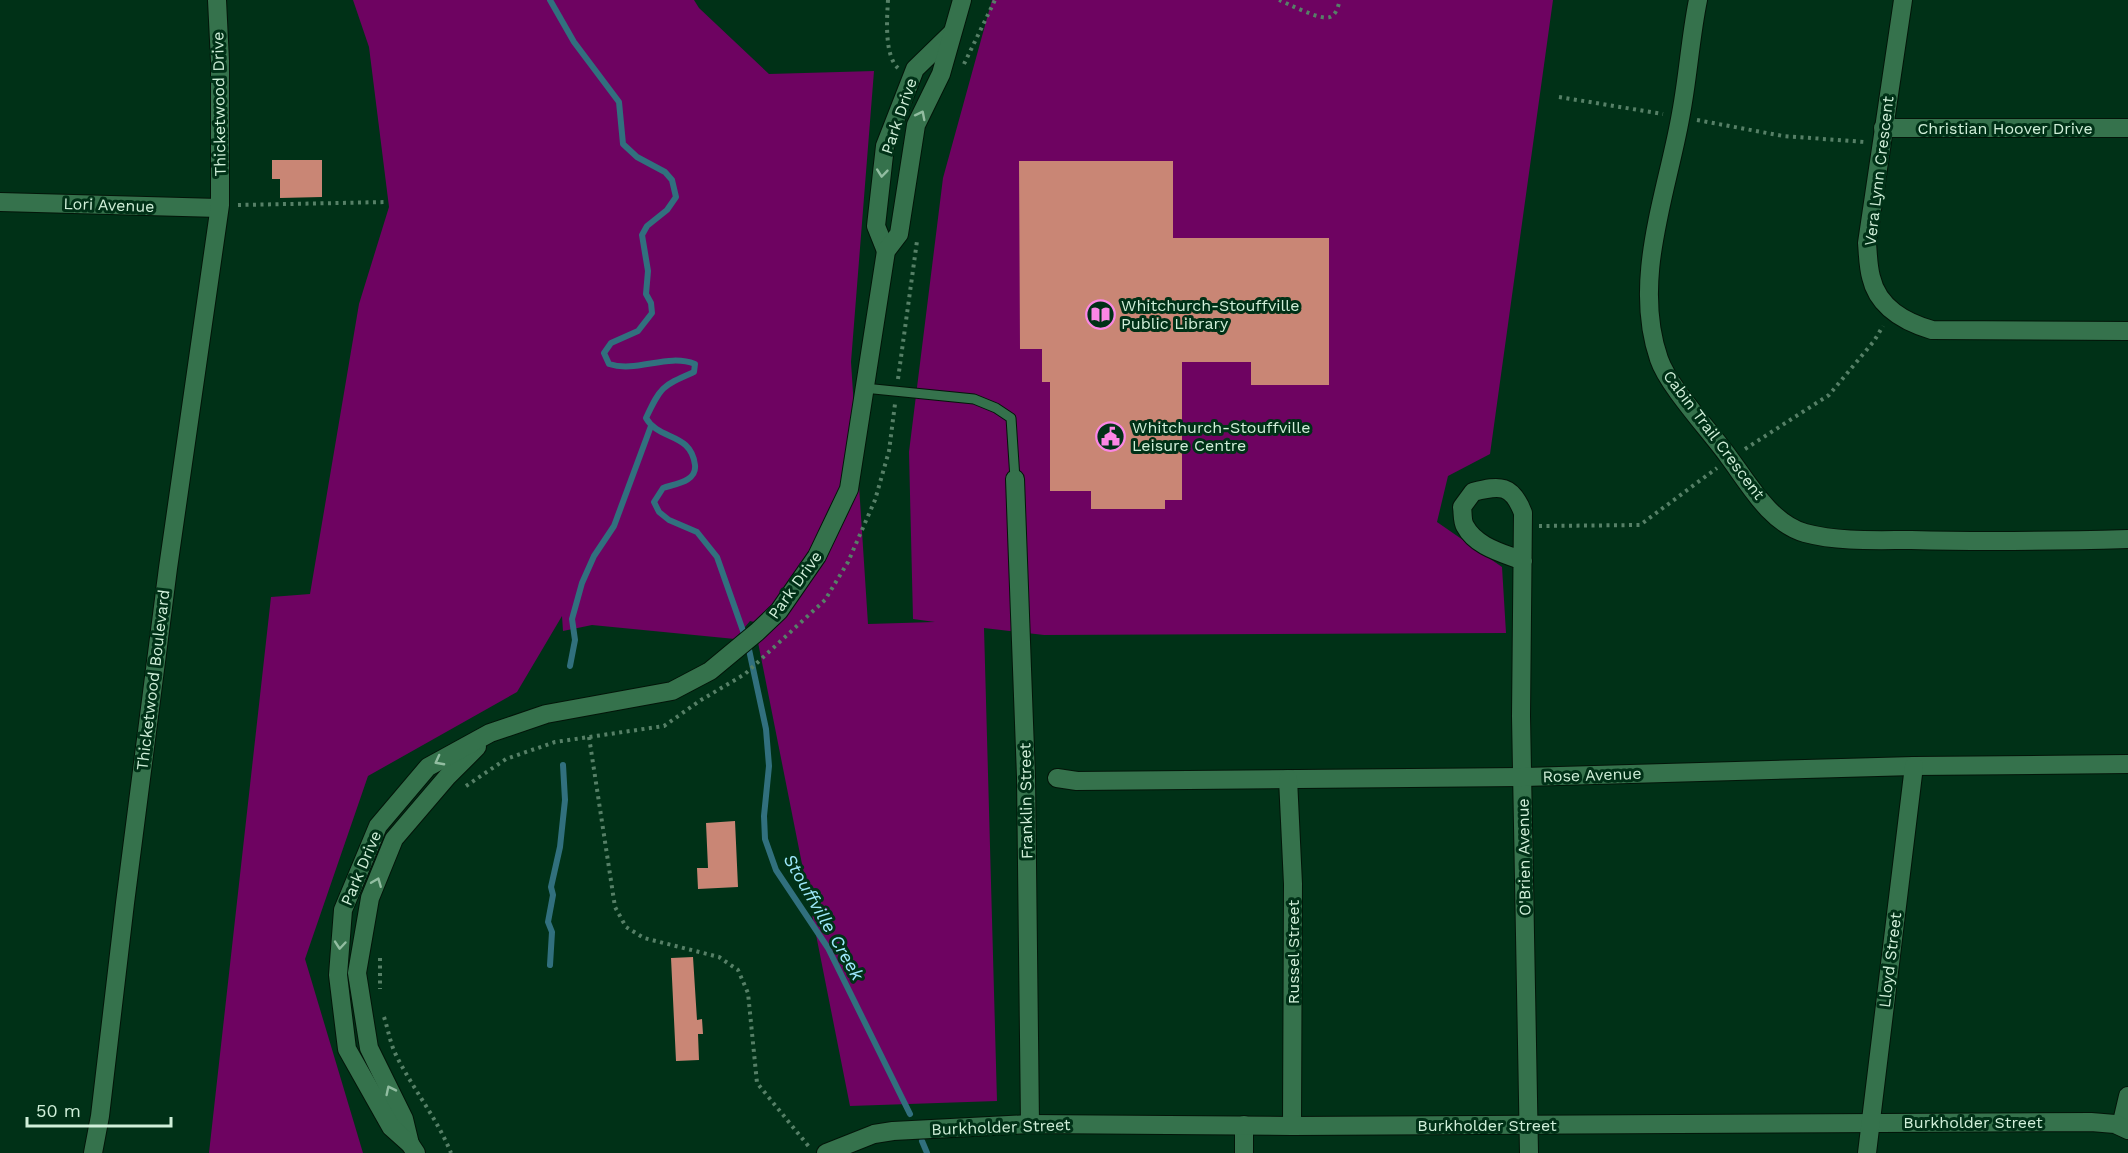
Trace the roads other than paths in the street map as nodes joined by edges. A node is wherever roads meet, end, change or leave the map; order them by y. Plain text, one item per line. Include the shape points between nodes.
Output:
1 (217, 0) edge
2 (962, 0) edge
3 (1698, 0) edge
4 (1903, 0) edge
5 (953, 32) junction
6 (2128, 128) edge
7 (1882, 135) junction
8 (0, 202) edge
9 (219, 207) junction
10 (886, 251) junction
11 (2128, 331) edge
12 (864, 388) junction
13 (1015, 479) joint
14 (2128, 539) edge
15 (1523, 561) dead end
16 (2128, 764) edge
17 (1914, 766) junction
18 (1522, 777) junction
19 (1057, 778) dead end
20 (1288, 779) junction
21 (2128, 1096) edge
22 (1870, 1122) junction
23 (1030, 1124) junction
24 (1244, 1125) junction
25 (1529, 1125) junction
26 (1292, 1126) junction
27 (2124, 1128) edge
28 (413, 1149) edge
29 (93, 1153) edge
30 (826, 1153) edge
31 (1244, 1153) edge
32 (1529, 1153) edge
33 (1867, 1153) edge

1 - 9 street, Thicketwood Drive
2 - 5 street, Park Drive
3 - 14 street, Cabin Trail Crescent via 1681,117 1653,248 1648,317 1659,361 1760,499 1782,522 1805,533 1849,539 2001,542
4 - 7 street, Vera Lynn Crescent
10 -> 5 street, Park Drive via 899,234 916,125 942,74
5 -> 10 street, Park Drive via 915,69 885,146 876,226
6 - 7 street, Christian Hoover Drive
7 - 11 street, Vera Lynn Crescent via 1867,243 1871,278 1892,311 1910,324 1932,330
8 - 9 street, Lori Avenue
9 - 29 street, Thicketwood Boulevard
10 - 12 street, Park Drive
12 - 13 lane via 974,399 996,408 1011,418
12 - 28 street, Park Drive via 849,489 817,556 779,611 757,632 710,670 672,691 546,714 490,733 428,767 378,826 343,910 338,975 347,1049 391,1127
13 - 23 street, Franklin Street via 1026,777
15 - 18 street, O'Brien Avenue
16 - 17 street, Rose Avenue
17 - 18 street, Rose Avenue
17 - 22 street, Lloyd Street
18 - 20 street, Rose Avenue
18 - 25 street, O'Brien Avenue
19 - 20 street, Rose Avenue
20 - 26 street, Russel Street via 1293,884
21 - 27 street, Burkholder Street
22 - 25 street, Burkholder Street
22 - 27 street, Burkholder Street via 2091,1122
22 - 33 street, Lloyd Street
23 - 24 street, Burkholder Street
23 - 30 street, Burkholder Street via 893,1131 874,1134
24 - 26 street, Burkholder Street
24 - 31 street
25 - 26 street, Burkholder Street
25 - 32 street, O'Brien Avenue

